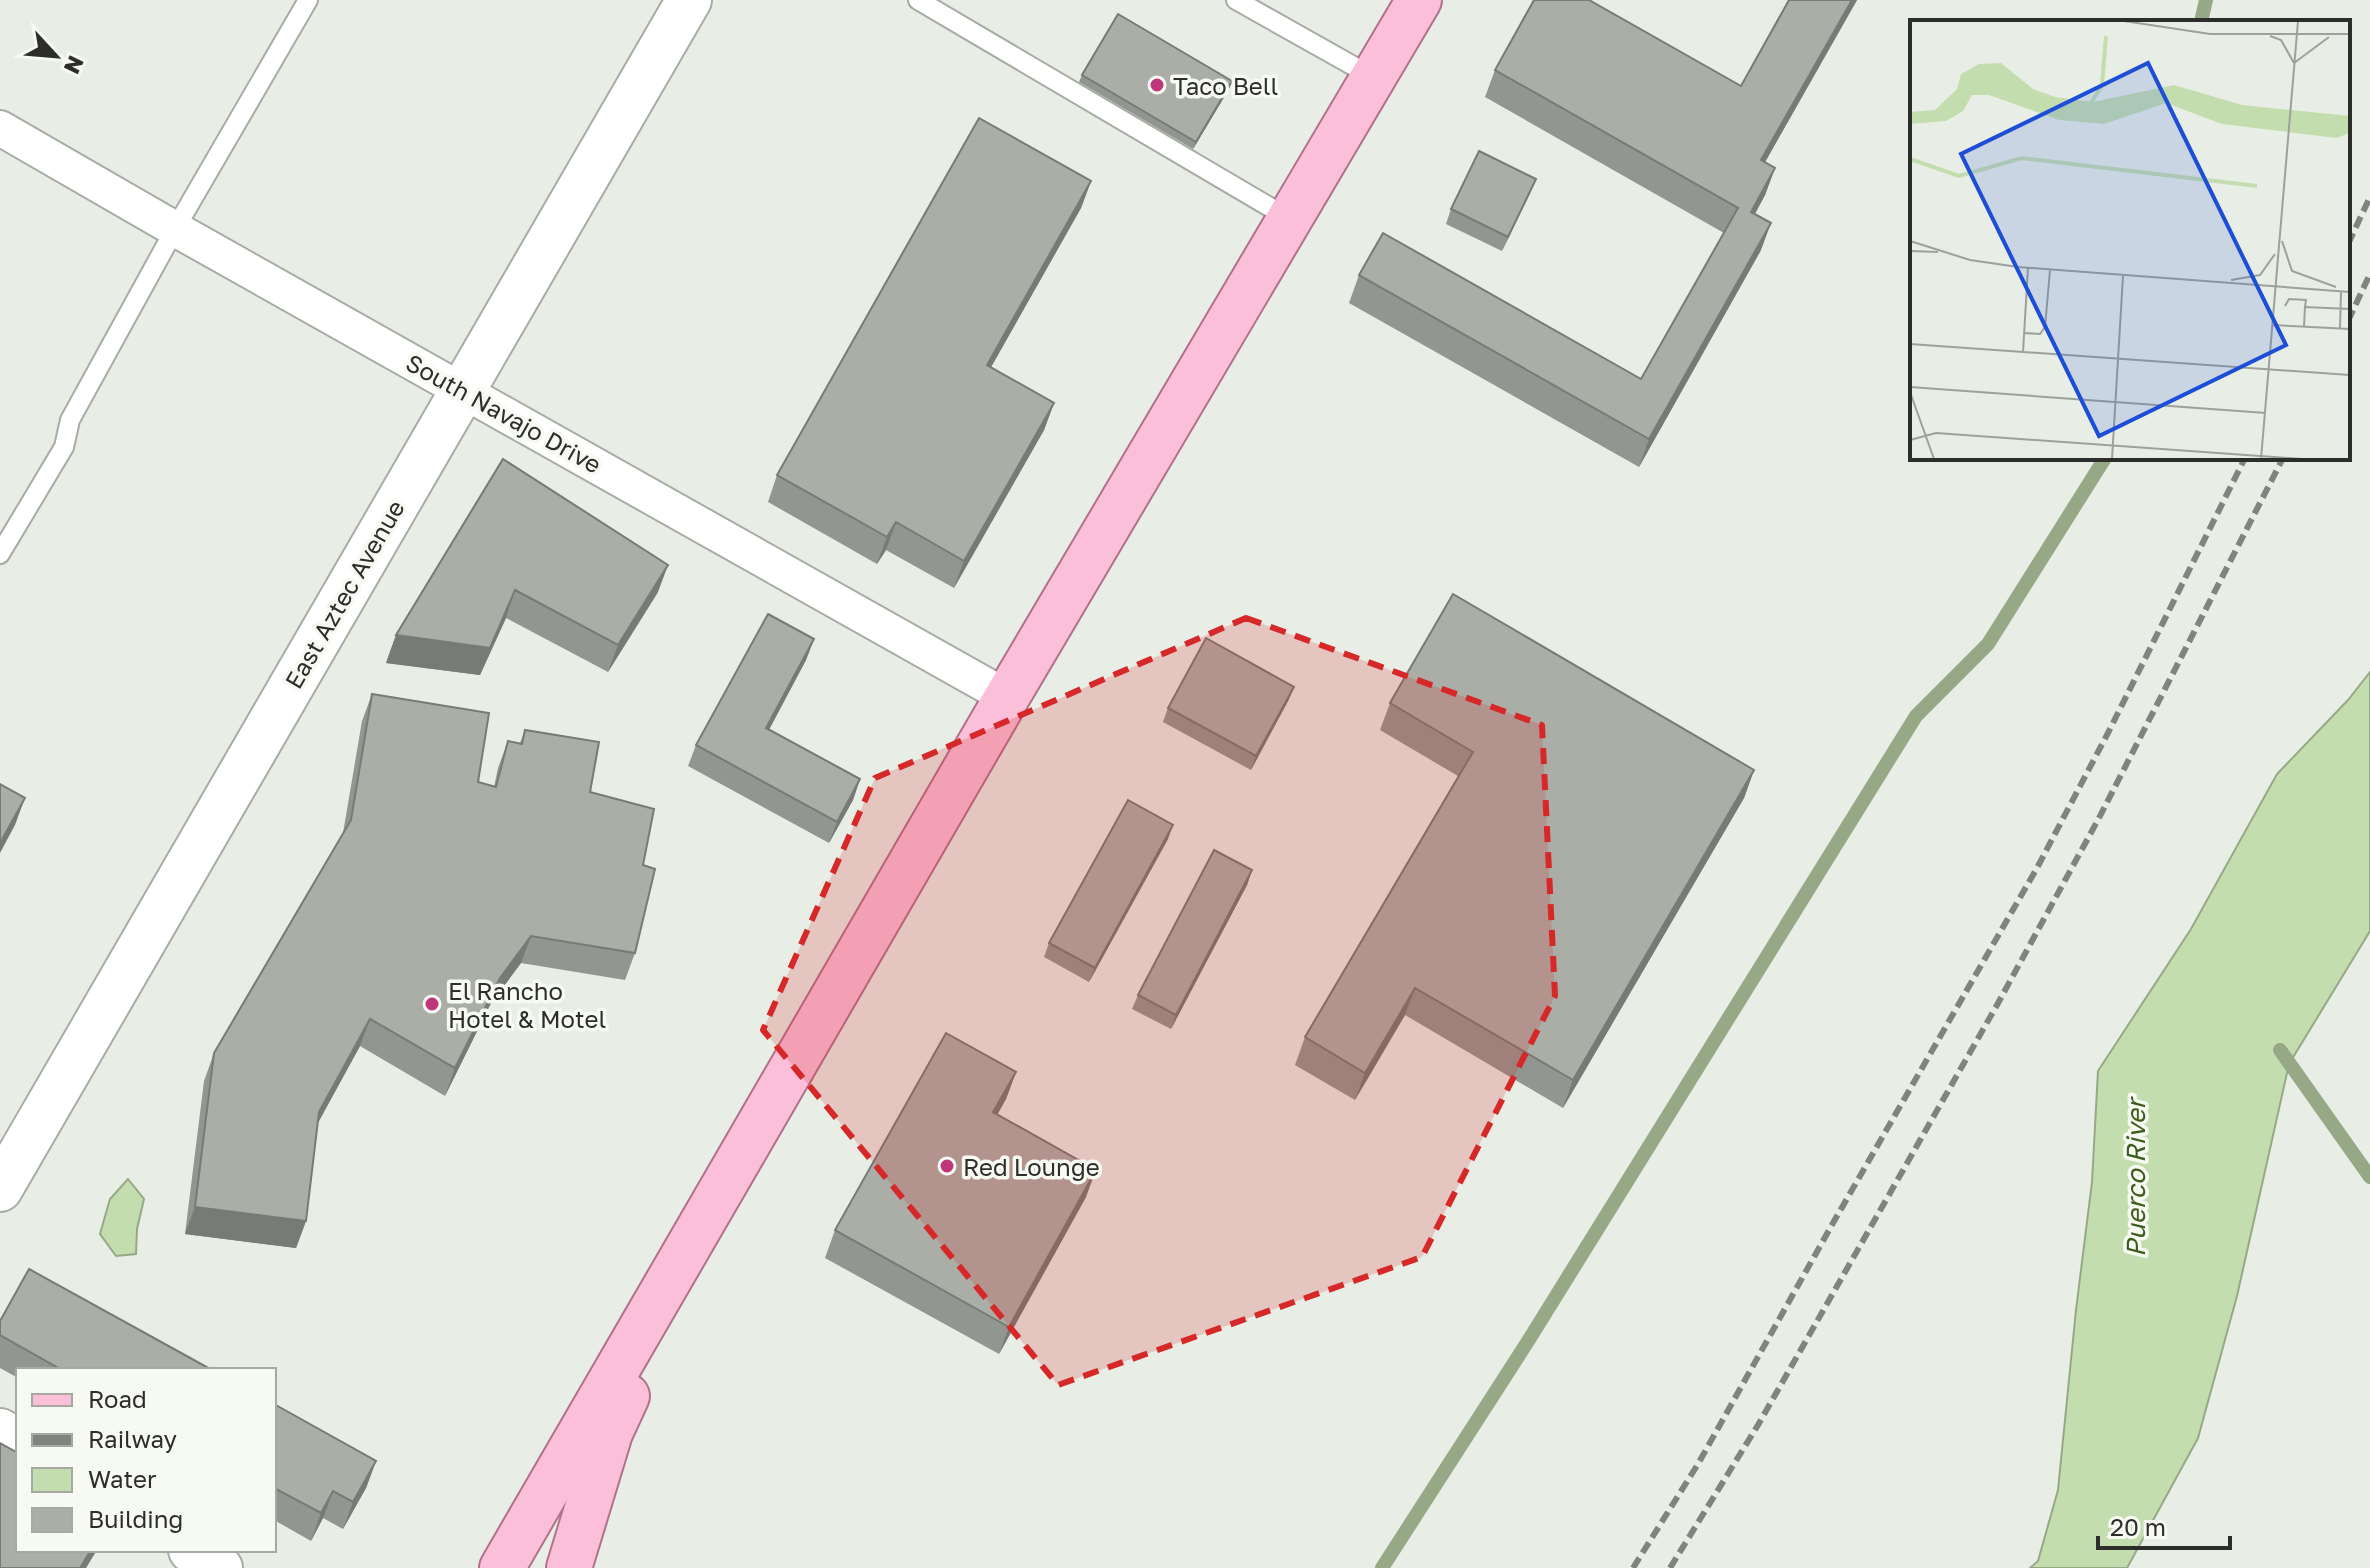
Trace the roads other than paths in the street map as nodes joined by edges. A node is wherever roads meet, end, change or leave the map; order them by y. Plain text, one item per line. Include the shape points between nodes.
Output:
1 (308, 0) edge
2 (689, 0) edge
3 (918, 0) edge
4 (1236, 0) edge
5 (1419, 0) edge
6 (1373, 77) junction
7 (0, 128) edge
8 (1290, 219) junction
9 (175, 229) junction
10 (463, 389) junction
11 (0, 554) edge
12 (1007, 697) junction
13 (0, 1189) edge
14 (707, 1214) junction
15 (182, 1553) edge
16 (220, 1568) edge
17 (502, 1568) edge
18 (569, 1568) edge

1 - 9 lane
2 - 10 main road, East Aztec Avenue
3 - 8 lane
4 - 6 lane
5 - 6 main road
6 - 8 main road
7 - 9 street, South Navajo Drive
8 - 12 main road
9 - 10 street, South Navajo Drive
9 - 11 lane via 70,420 64,447
10 - 12 street, South Navajo Drive
10 - 13 main road, East Aztec Avenue
12 - 14 main road
14 - 17 main road
14 - 18 main road via 610,1433
15 - 16 main road

